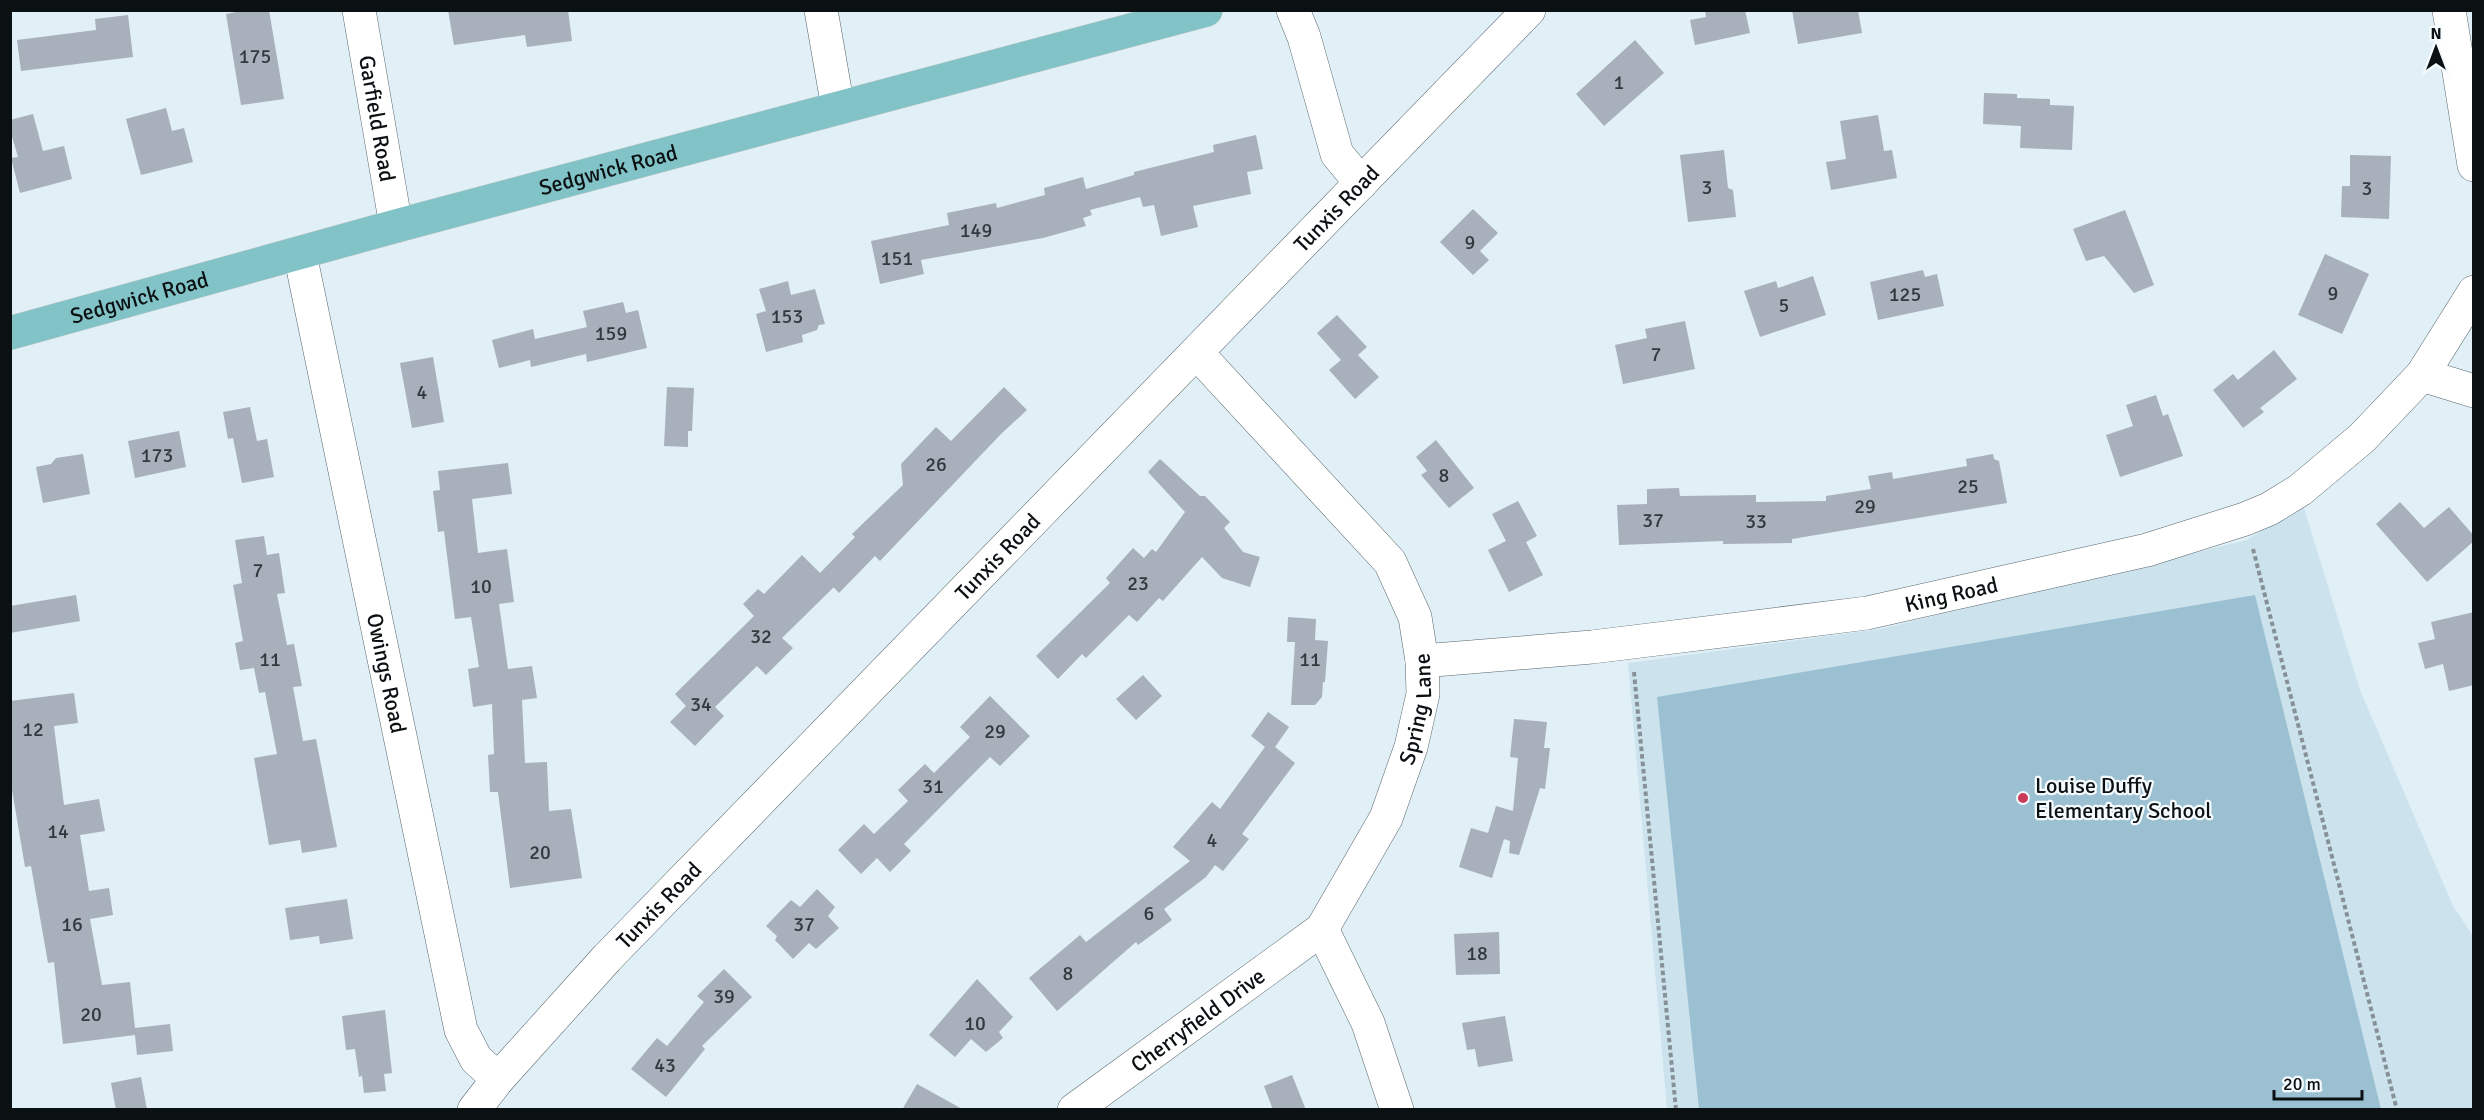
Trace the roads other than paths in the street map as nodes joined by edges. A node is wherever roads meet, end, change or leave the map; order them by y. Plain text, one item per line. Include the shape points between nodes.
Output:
1 (359, 10) edge
2 (821, 10) edge
3 (1206, 10) edge
4 (1293, 10) edge
5 (1529, 10) edge
6 (2449, 10) edge
7 (838, 108) junction
8 (2474, 165) edge
9 (1361, 183) junction
10 (396, 226) junction
11 (300, 254) junction
12 (2474, 292) edge
13 (10, 333) edge
14 (1197, 353) junction
15 (2422, 375) junction
16 (2474, 391) edge
17 (1422, 661) junction
18 (1322, 929) junction
19 (498, 1079) junction
20 (474, 1110) edge
21 (1074, 1110) edge
22 (1397, 1110) edge

1 - 10 street, Garfield Road
2 - 7 street
3 - 7 main road, Sedgwick Road
4 - 9 street via 1337,154
5 - 9 street, Tunxis Road
6 - 8 street
7 - 10 main road, Sedgwick Road
9 - 14 street, Tunxis Road
10 - 11 main road, Sedgwick Road
11 - 13 main road, Sedgwick Road
11 - 19 street, Owings Road via 461,1030 476,1059
12 - 15 street, King Road
14 - 17 street, Spring Lane via 1390,562 1415,617
14 - 19 street, Tunxis Road via 607,958
15 - 16 street
15 - 17 street, King Road via 2362,438 2300,490 2245,519 2147,550 1867,613 1592,647
17 - 18 street, Spring Lane via 1423,694 1411,747 1386,818
18 - 21 street, Cherryfield Drive
18 - 22 street via 1368,1023
19 - 20 street, Tunxis Road

